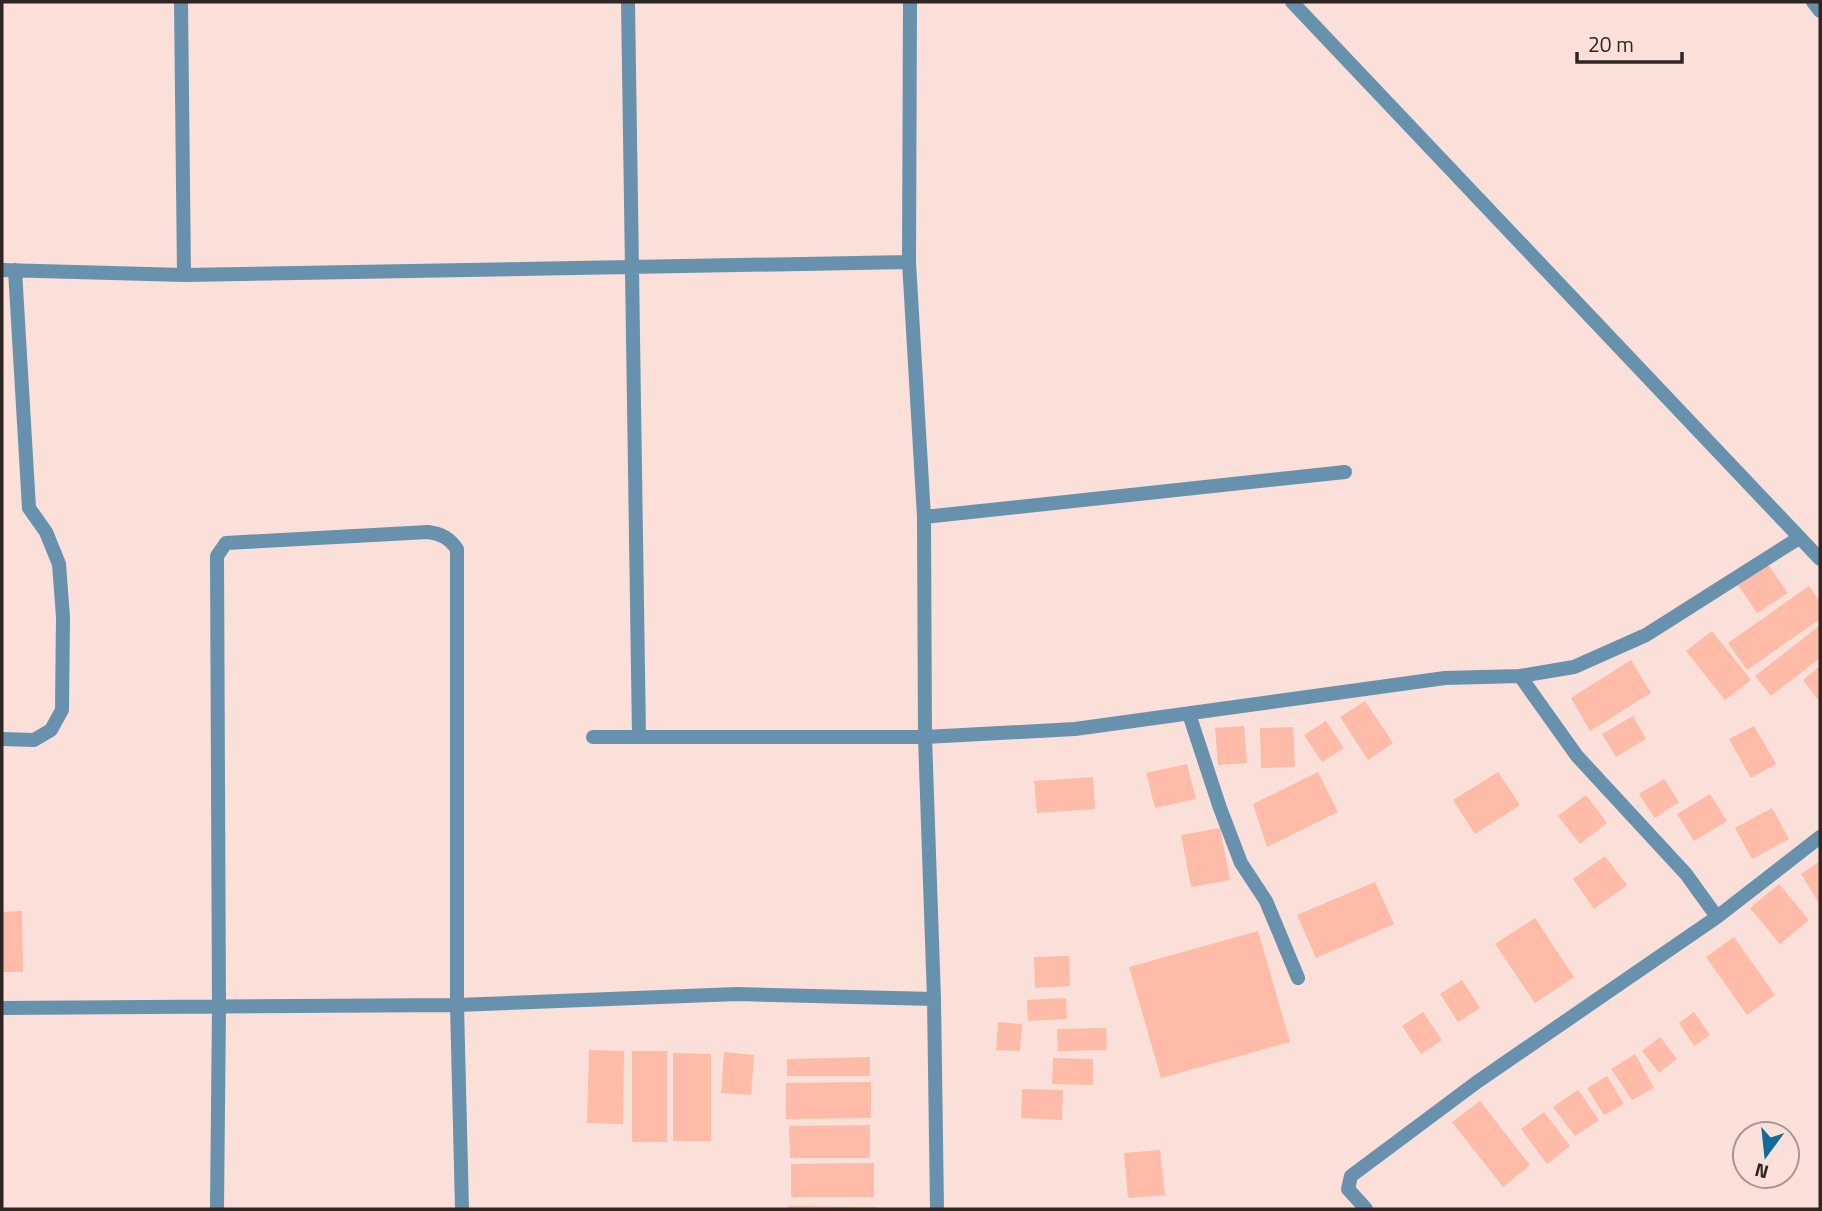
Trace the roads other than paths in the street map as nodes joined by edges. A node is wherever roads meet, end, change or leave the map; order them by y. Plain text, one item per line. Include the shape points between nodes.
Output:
1 (181, 2) edge
2 (628, 2) edge
3 (910, 2) edge
4 (1292, 2) edge
5 (1813, 2) edge
6 (1820, 11) edge
7 (909, 262) junction
8 (633, 266) junction
9 (8, 270) edge
10 (184, 275) junction
11 (1345, 472) dead end
12 (924, 517) junction
13 (1800, 538) junction
14 (1820, 559) edge
15 (1520, 676) junction
16 (1189, 714) junction
17 (593, 737) dead end
18 (639, 737) junction
19 (926, 737) junction
20 (2, 739) edge
21 (1820, 837) edge
22 (1717, 917) junction
23 (1298, 978) dead end
24 (934, 999) junction
25 (457, 1005) junction
26 (219, 1007) junction
27 (2, 1008) edge
28 (216, 1209) edge
29 (462, 1209) edge
30 (937, 1209) edge
31 (1366, 1209) edge

1 - 10 street
2 - 8 street
3 - 7 street
4 - 13 street
5 - 6 street
7 - 8 street
7 - 12 street
8 - 10 street
8 - 18 street
9 - 10 street
9 - 20 street via 29,508 46,532 59,564 62,710 51,730 34,740
11 - 12 street
12 - 19 street
13 - 14 street
13 - 15 street via 1646,635 1574,667
15 - 16 street via 1445,678
15 - 22 street via 1577,756 1686,874
16 - 19 street via 1075,729
16 - 23 street via 1241,863 1266,901
17 - 18 street
18 - 19 street
19 - 24 street
21 - 22 street
22 - 31 street via 1477,1082 1351,1176 1348,1189
24 - 25 street via 737,994
24 - 30 street
25 - 26 street
25 - 26 street via 457,550 451,540 428,532 226,543 217,556
25 - 29 street
26 - 27 street
26 - 28 street

